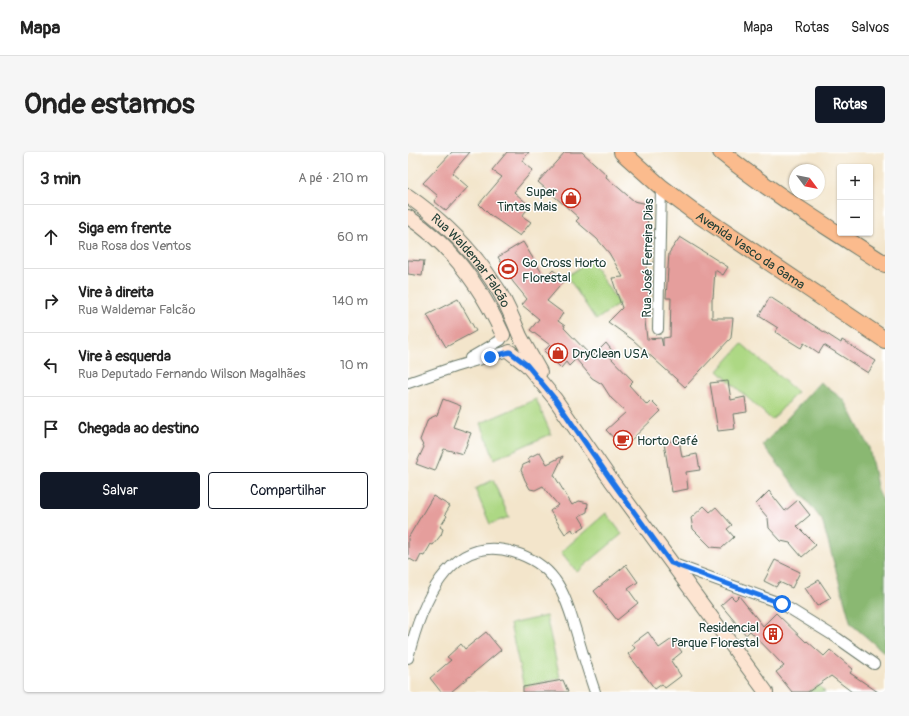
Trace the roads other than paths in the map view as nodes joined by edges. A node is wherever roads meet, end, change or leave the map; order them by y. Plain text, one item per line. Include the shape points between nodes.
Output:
1 (622, 152) edge
2 (721, 152) edge
3 (661, 187) junction
4 (408, 196) edge
5 (408, 217) edge
6 (885, 264) edge
7 (658, 329) dead end
8 (502, 337) junction
9 (521, 337) junction
10 (885, 340) edge
11 (509, 352) junction
12 (454, 367) junction
13 (408, 383) edge
14 (555, 399) junction
15 (671, 563) junction
16 (408, 658) edge
17 (874, 664) dead end
18 (595, 692) edge
19 (766, 692) edge

1 - 3 main road, Avenida Vasco da Gama
2 - 6 main road via 763,185
3 - 7 street, Rua José Ferreira Dias
3 - 10 main road, Avenida Vasco da Gama
4 - 9 street, Rua Waldemar Falcão via 444,224 483,268 500,293
5 - 8 street, Rua Waldemar Falcão via 452,256 485,300
8 - 9 street via 514,331
8 - 11 street via 502,347
8 - 12 street
9 - 11 street via 518,350
9 - 14 street, Rua Waldemar Falcão
11 - 12 street
11 - 14 street, Rua Waldemar Falcão via 527,365
12 - 13 street
14 - 15 street, Rua Waldemar Falcão
15 - 17 street via 782,604
15 - 19 street, Rua Waldemar Falcão
16 - 18 street via 421,614 435,586 448,570 475,550 504,549 540,564 556,580 569,608

